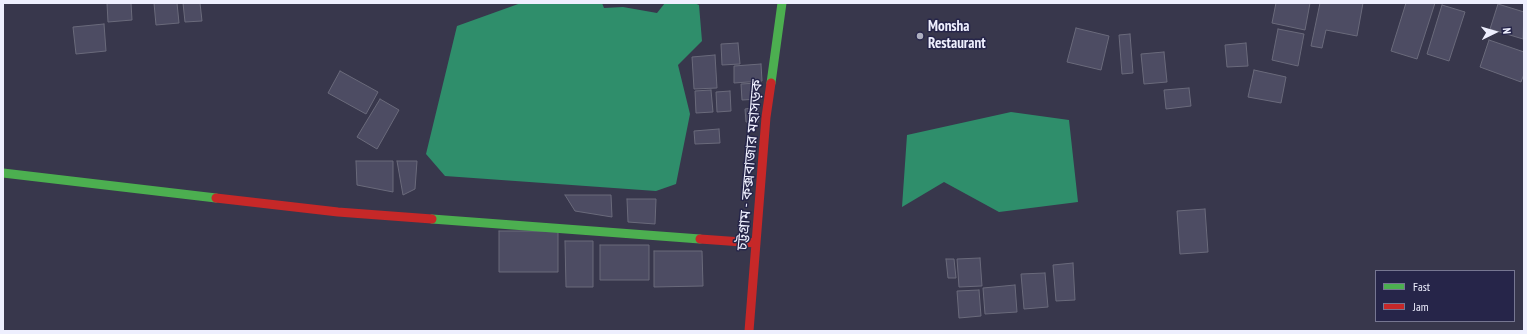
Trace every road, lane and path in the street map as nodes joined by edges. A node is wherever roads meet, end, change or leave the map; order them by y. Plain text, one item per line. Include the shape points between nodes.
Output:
1 (782, 3) edge
2 (3, 173) edge
3 (756, 243) junction
4 (749, 331) edge

1 - 3 main road, চট্টগ্রাম - কক্সবাজার মহাসড়ক via 766,116
2 - 3 main road via 338,212
3 - 4 main road, চট্টগ্রাম - কক্সবাজার মহাসড়ক

